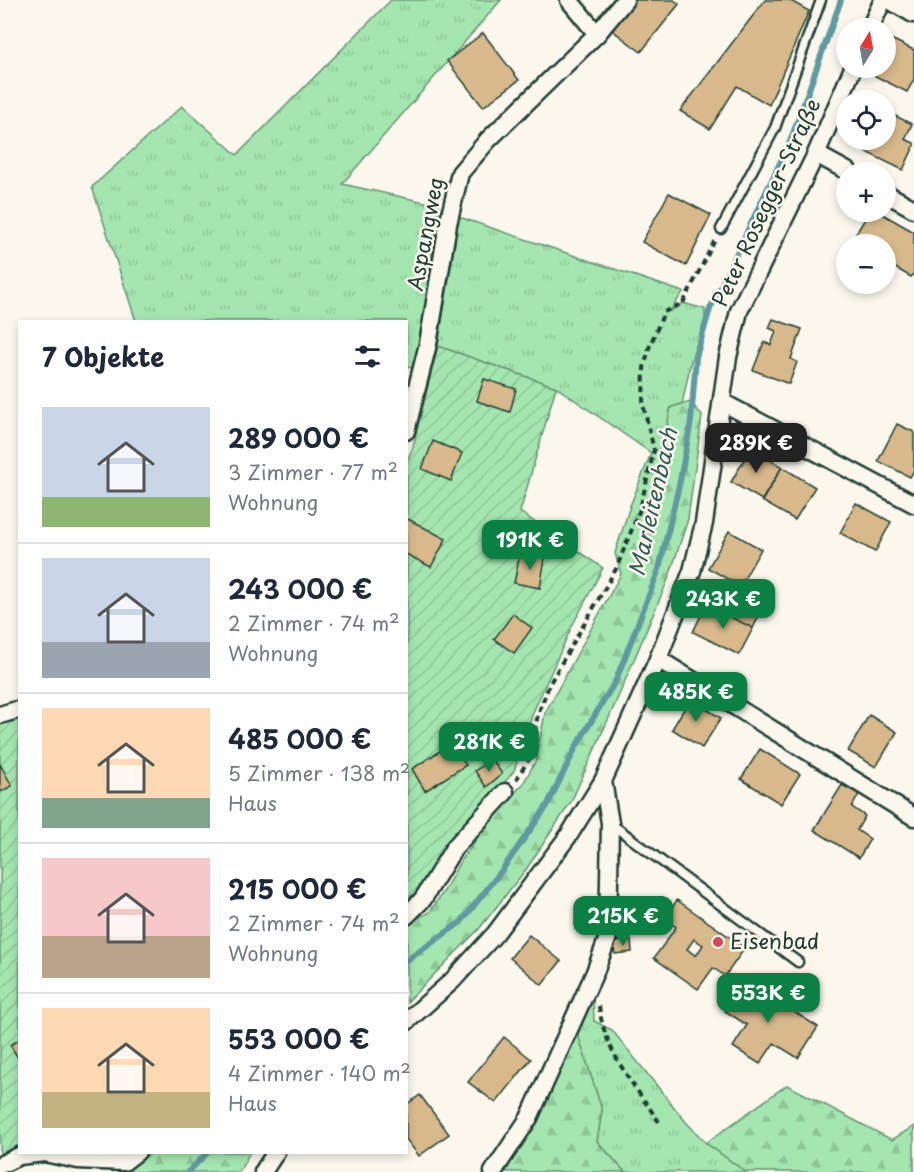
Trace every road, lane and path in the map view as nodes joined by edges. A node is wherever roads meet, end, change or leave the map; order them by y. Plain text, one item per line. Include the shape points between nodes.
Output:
1 (569, 0) edge
2 (624, 0) edge
3 (821, 0) edge
4 (883, 0) edge
5 (895, 0) edge
6 (914, 11) edge
7 (875, 18) edge
8 (597, 34) junction
9 (850, 78) edge
10 (816, 154) junction
11 (836, 165) edge
12 (896, 199) edge
13 (914, 209) edge
14 (721, 229) joint
15 (722, 402) junction
16 (408, 423) edge
17 (914, 504) edge
18 (658, 659) junction
19 (18, 710) edge
20 (0, 715) edge
21 (603, 781) junction
22 (505, 792) joint
23 (914, 817) edge
24 (610, 823) junction
25 (408, 914) edge
26 (798, 962) dead end
27 (593, 976) junction
28 (408, 1020) edge
29 (659, 1122) dead end
30 (35, 1154) edge
31 (49, 1154) edge
32 (134, 1154) edge
33 (275, 1154) edge
34 (0, 1164) edge
35 (263, 1172) edge
36 (493, 1172) edge

1 - 8 street
2 - 8 street, Aspangweg
3 - 14 lane via 775,128
4 - 7 street
5 - 6 main road
8 - 16 street, Aspangweg via 488,140 460,173 428,344
9 - 10 street, Peter Rosegger-Straße
10 - 11 street
10 - 15 street, Peter Rosegger-Straße via 739,311
12 - 13 street
14 - 22 path via 683,303 664,312 649,348 643,404 654,450 640,509 616,570 550,682 528,759
15 - 17 street
15 - 18 street, Peter Rosegger-Straße via 704,524 692,571
18 - 21 street, Peter Rosegger-Straße
18 - 23 street
19 - 20 street
21 - 24 street
21 - 28 street, Peter Rosegger-Straße via 569,835 495,934 452,981
22 - 25 street via 454,848 423,899
24 - 26 lane
24 - 27 street via 608,937
27 - 29 path via 604,1032 617,1060
27 - 36 street via 529,1118
30 - 34 street
31 - 32 street via 124,1162
33 - 35 street

